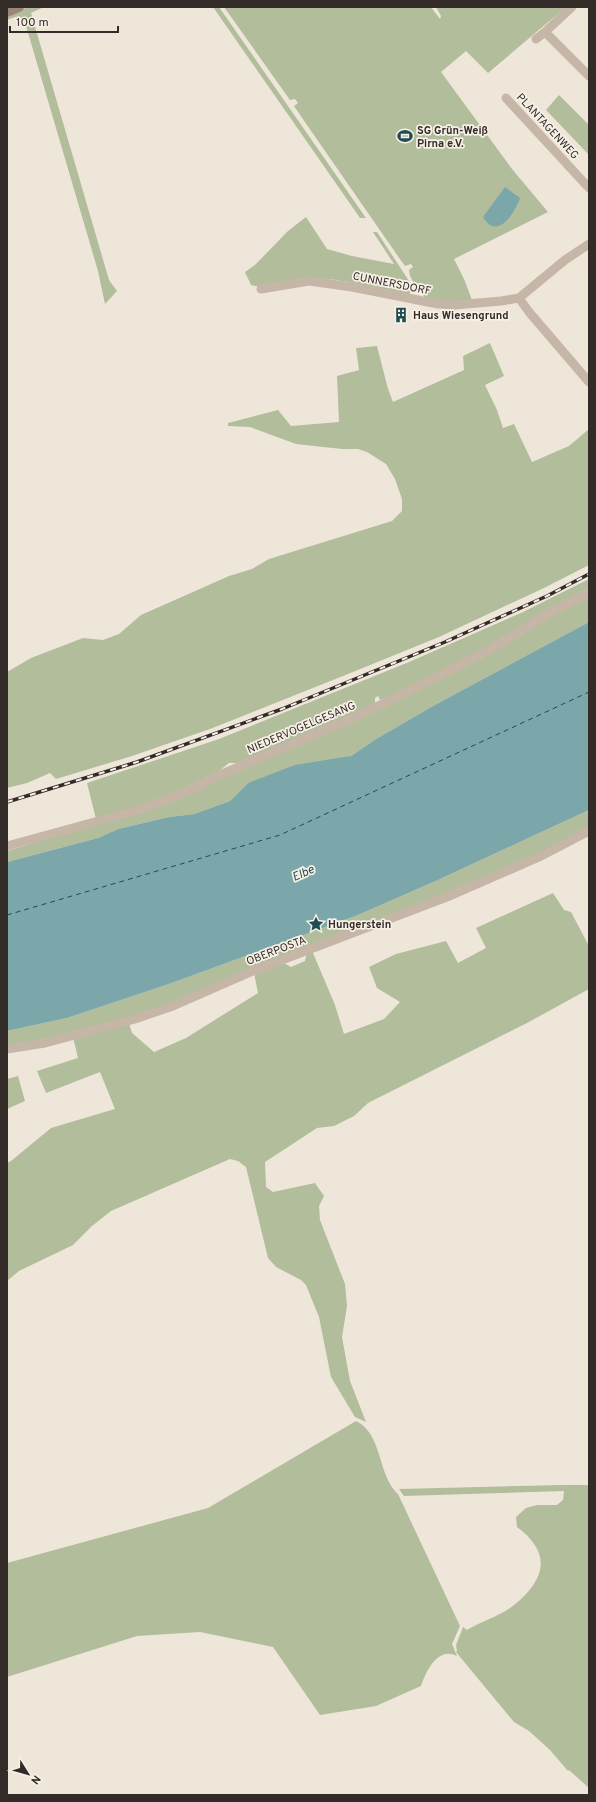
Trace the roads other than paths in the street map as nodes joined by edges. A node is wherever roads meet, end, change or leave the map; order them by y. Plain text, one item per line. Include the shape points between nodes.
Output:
1 (19, 7) edge
2 (572, 7) edge
3 (7, 12) edge
4 (545, 32) junction
5 (536, 39) dead end
6 (589, 76) edge
7 (506, 98) dead end
8 (589, 188) edge
9 (589, 244) edge
10 (261, 289) dead end
11 (519, 298) junction
12 (589, 382) edge
13 (589, 592) edge
14 (589, 831) edge
15 (7, 846) edge
16 (7, 1049) edge

1 - 3 main road
2 - 4 street
4 - 5 street
4 - 6 street
7 - 8 street, PLANTAGENWEG
9 - 11 street
10 - 11 street, CUNNERSDORF via 309,281 438,304 472,304
11 - 12 street
13 - 15 street, NIEDERVOGELGESANG via 481,654 404,694 186,792 142,809
14 - 16 street, OBERPOSTA via 540,857 452,895 225,982 173,1006 136,1019

